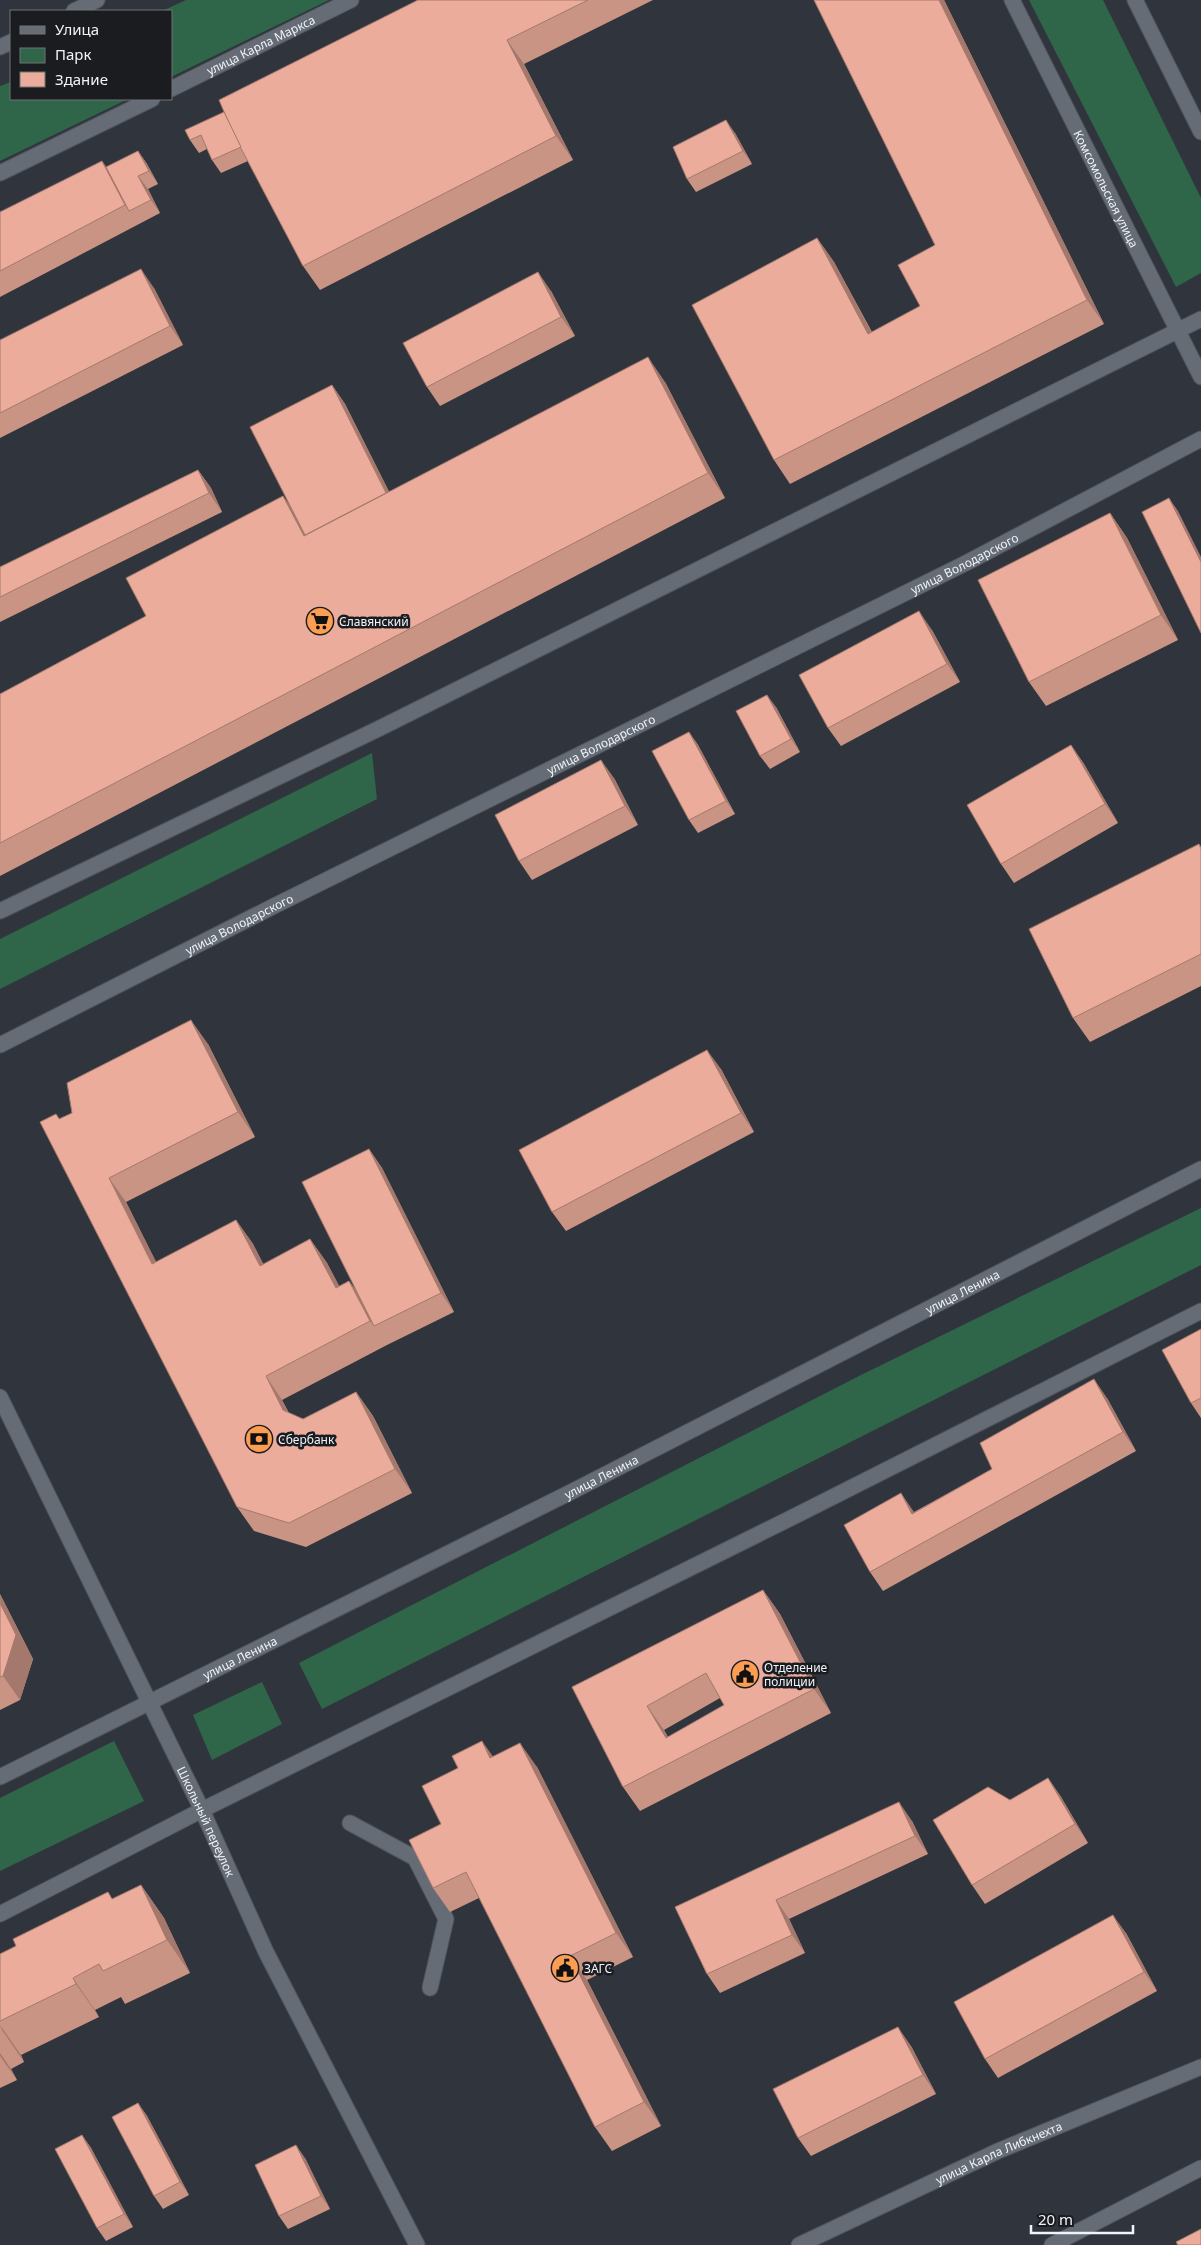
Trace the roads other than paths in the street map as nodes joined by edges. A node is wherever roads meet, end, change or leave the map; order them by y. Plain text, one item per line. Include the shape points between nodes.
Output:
1 (97, 0) edge
2 (351, 0) edge
3 (1012, 0) edge
4 (1135, 0) edge
5 (76, 10) edge
6 (172, 89) edge
7 (150, 100) edge
8 (1201, 132) edge
9 (0, 173) edge
10 (1201, 319) edge
11 (1178, 330) junction
12 (1201, 378) edge
13 (1201, 439) edge
14 (0, 912) edge
15 (0, 1045) edge
16 (1201, 1169) edge
17 (1201, 1311) edge
18 (0, 1397) edge
19 (149, 1703) junction
20 (0, 1777) edge
21 (202, 1810) junction
22 (350, 1823) dead end
23 (0, 1914) edge
24 (430, 1988) dead end
25 (1201, 2066) edge
26 (1201, 2168) edge
27 (417, 2245) edge
28 (799, 2245) edge
29 (1052, 2245) edge

1 - 5 street
2 - 6 street, улица Карла Маркса
3 - 11 street, Комсомольская улица
4 - 8 street
7 - 9 street
10 - 11 street
11 - 12 street, Комсомольская улица
11 - 14 street via 387,724
13 - 15 street, улица Володарского via 966,564
16 - 19 street, улица Ленина
17 - 21 street
18 - 19 street, Школьный переулок
19 - 20 street, улица Ленина
19 - 21 street, Школьный переулок
21 - 23 street
21 - 27 street, Школьный переулок via 266,1952
22 - 24 street via 415,1858 446,1919
25 - 28 street, улица Карла Либкнехта via 998,2151
26 - 29 street

